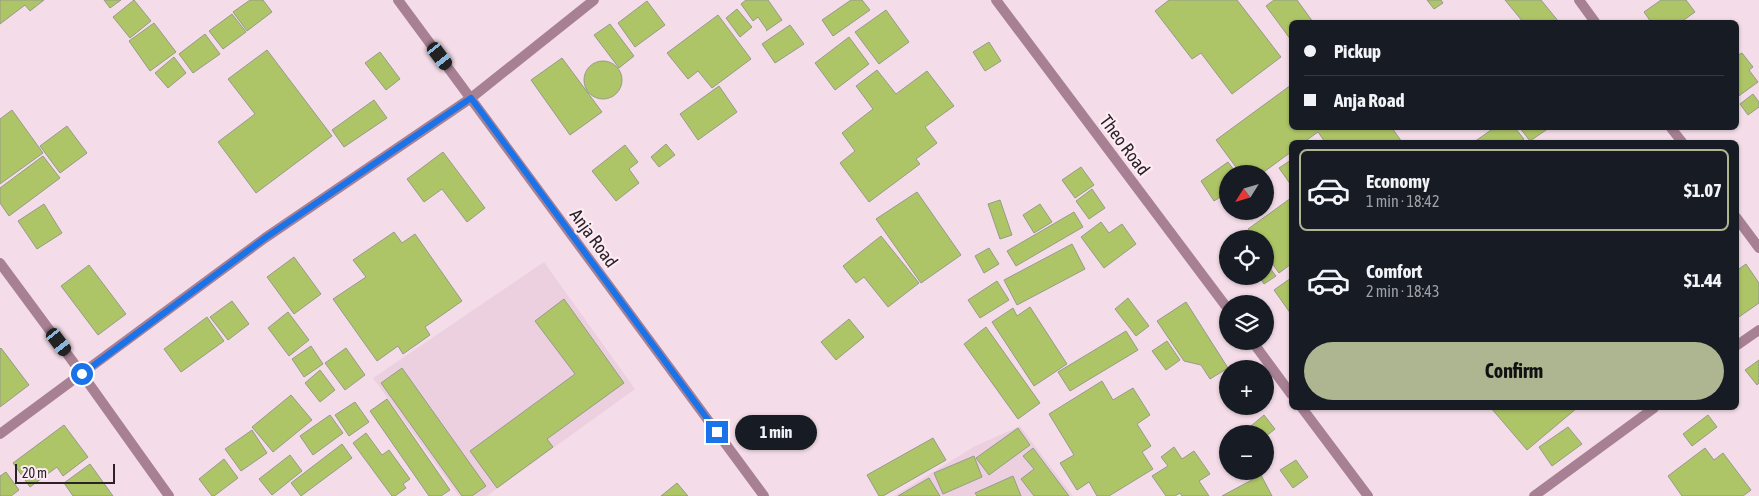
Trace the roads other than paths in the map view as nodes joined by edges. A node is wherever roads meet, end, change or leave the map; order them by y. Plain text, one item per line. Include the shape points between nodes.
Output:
1 (398, 0) edge
2 (594, 0) edge
3 (996, 0) edge
4 (1579, 0) edge
5 (1594, 20) edge
6 (471, 98) junction
7 (1673, 130) edge
8 (1680, 140) edge
9 (1739, 221) edge
10 (1759, 248) edge
11 (0, 263) edge
12 (1219, 297) edge
13 (1759, 330) edge
14 (1739, 344) edge
15 (1259, 350) edge
16 (82, 374) junction
17 (1289, 391) edge
18 (1304, 410) edge
19 (1651, 410) edge
20 (0, 434) edge
21 (169, 496) edge
22 (764, 496) edge
23 (1368, 496) edge
24 (1534, 496) edge

1 - 6 street, Anja Road
2 - 6 street
3 - 12 street, Theo Road
4 - 5 street
6 - 16 street via 265,238
6 - 22 street, Anja Road
7 - 8 street
9 - 10 street
11 - 16 street
13 - 14 street
15 - 17 street
16 - 20 street
16 - 21 street
18 - 23 street
19 - 24 street

